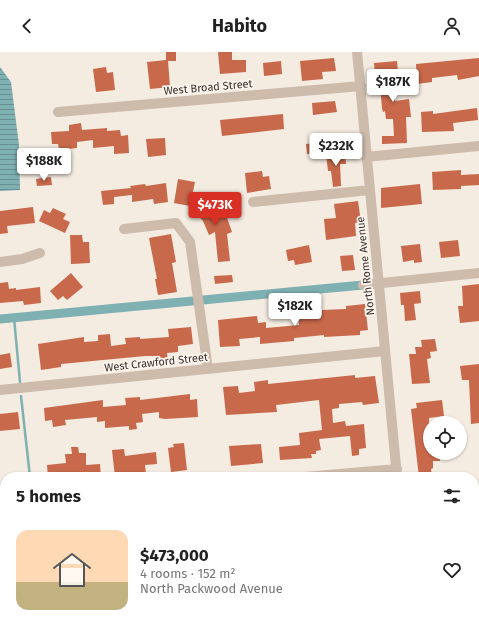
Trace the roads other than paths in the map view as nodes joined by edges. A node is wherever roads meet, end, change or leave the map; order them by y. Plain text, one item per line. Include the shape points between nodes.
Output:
1 (357, 52) edge
2 (360, 86) junction
3 (58, 112) dead end
4 (479, 146) edge
5 (366, 157) junction
6 (370, 190) junction
7 (253, 202) dead end
8 (124, 228) dead end
9 (40, 253) dead end
10 (0, 262) edge
11 (479, 273) edge
12 (379, 283) junction
13 (363, 285) dead end
14 (385, 351) junction
15 (208, 368) junction
16 (0, 390) edge
17 (397, 472) edge

1 - 2 street, North Rome Avenue
2 - 3 street, West Broad Street
2 - 5 street, North Rome Avenue
4 - 5 street
5 - 6 street, North Rome Avenue
6 - 7 street
6 - 12 street, North Rome Avenue
8 - 15 street via 176,223 190,242
9 - 10 street via 22,260
11 - 12 street
12 - 13 street
12 - 14 street, North Rome Avenue
14 - 15 street, West Crawford Street
14 - 17 street, North Rome Avenue
15 - 16 street, West Crawford Street

